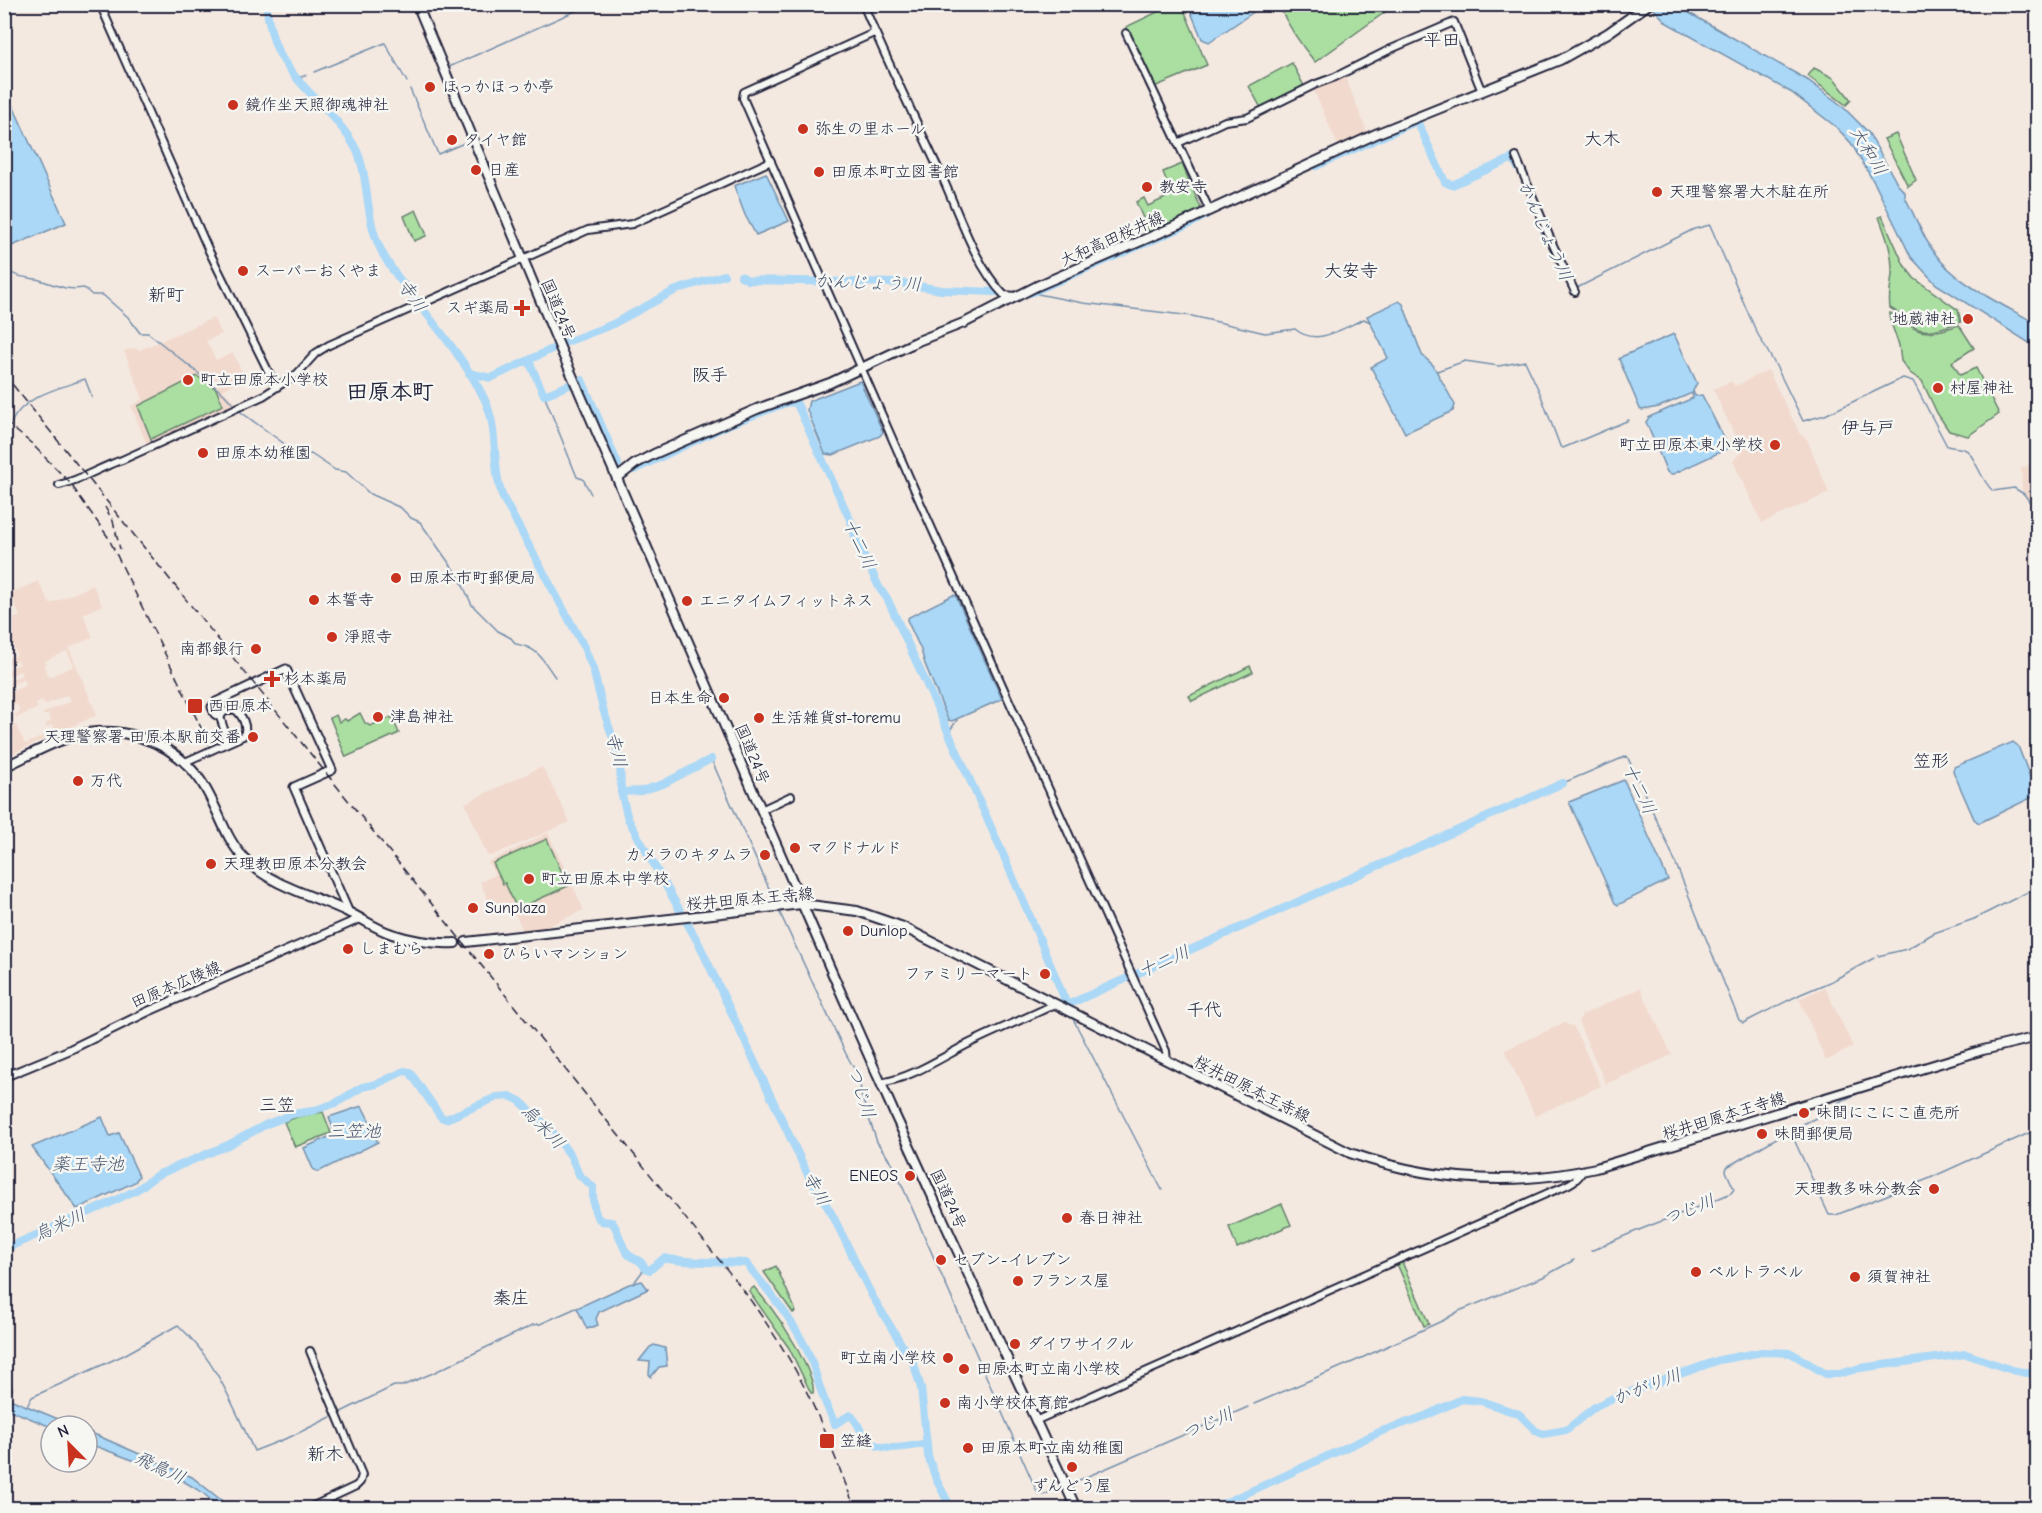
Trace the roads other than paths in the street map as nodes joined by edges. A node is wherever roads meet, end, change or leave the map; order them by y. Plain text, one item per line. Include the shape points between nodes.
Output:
1 (100, 4) edge
2 (417, 4) edge
3 (862, 4) edge
4 (1647, 6) edge
5 (874, 33) junction
6 (1126, 33) dead end
7 (1484, 90) junction
8 (1178, 143) junction
9 (1516, 157) dead end
10 (771, 161) junction
11 (1209, 209) junction
12 (523, 260) junction
13 (1575, 292) dead end
14 (1017, 296) junction
15 (860, 368) junction
16 (276, 387) junction
17 (617, 478) junction
18 (59, 485) dead end
19 (220, 717) junction
20 (223, 744) junction
21 (184, 762) junction
22 (4, 767) edge
23 (791, 796) dead end
24 (761, 810) junction
25 (802, 904) junction
26 (349, 913) junction
27 (359, 919) junction
28 (466, 942) dead end
29 (456, 943) dead end
30 (1055, 1004) junction
31 (2037, 1037) edge
32 (1167, 1061) junction
33 (4, 1077) edge
34 (880, 1083) junction
35 (1582, 1171) junction
36 (310, 1351) dead end
37 (1035, 1421) junction
38 (309, 1509) edge
39 (1076, 1509) edge

1 - 16 street via 209,251
2 - 12 main road, 国道24号
3 - 5 street
4 - 7 main road, 大和高田桜井線 via 1560,60
5 - 10 street via 744,92 743,98
5 - 14 street via 980,259 1004,295
6 - 8 street
7 - 8 street via 1454,22 1247,118 1225,121
7 - 11 main road, 大和高田桜井線
8 - 11 street
9 - 13 street
10 - 12 street via 632,224 588,230
10 - 15 street
11 - 14 main road, 大和高田桜井線
12 - 16 street via 321,349 297,374
12 - 17 main road, 国道24号
14 - 15 main road, 大和高田桜井線
15 - 17 main road, 大和高田桜井線 via 663,450
15 - 32 street via 1133,975
16 - 18 street via 84,478
17 - 24 main road, 国道24号
19 - 20 street via 226,735
19 - 20 street via 234,709 246,727 243,736
19 - 26 main road via 212,707 216,702 286,669 332,770 294,787
20 - 21 street
21 - 22 main road via 146,739 106,731 70,737
21 - 26 main road via 205,788 234,845 251,864 272,879
23 - 24 street
24 - 25 main road, 国道24号
25 - 28 main road, 桜井田原本王寺線
25 - 30 main road, 桜井田原本王寺線 via 857,911 884,920
25 - 34 main road, 国道24号
26 - 27 main road
27 - 29 main road via 410,939
27 - 33 main road, 田原本広陵線
30 - 32 main road, 桜井田原本王寺線
30 - 34 street via 928,1065
31 - 35 main road, 桜井田原本王寺線
32 - 35 main road, 桜井田原本王寺線 via 1338,1147 1382,1163 1478,1180 1532,1179
34 - 37 main road, 国道24号
35 - 37 street via 1581,1176 1551,1192
36 - 38 street via 362,1478 356,1486
37 - 39 main road, 国道24号

